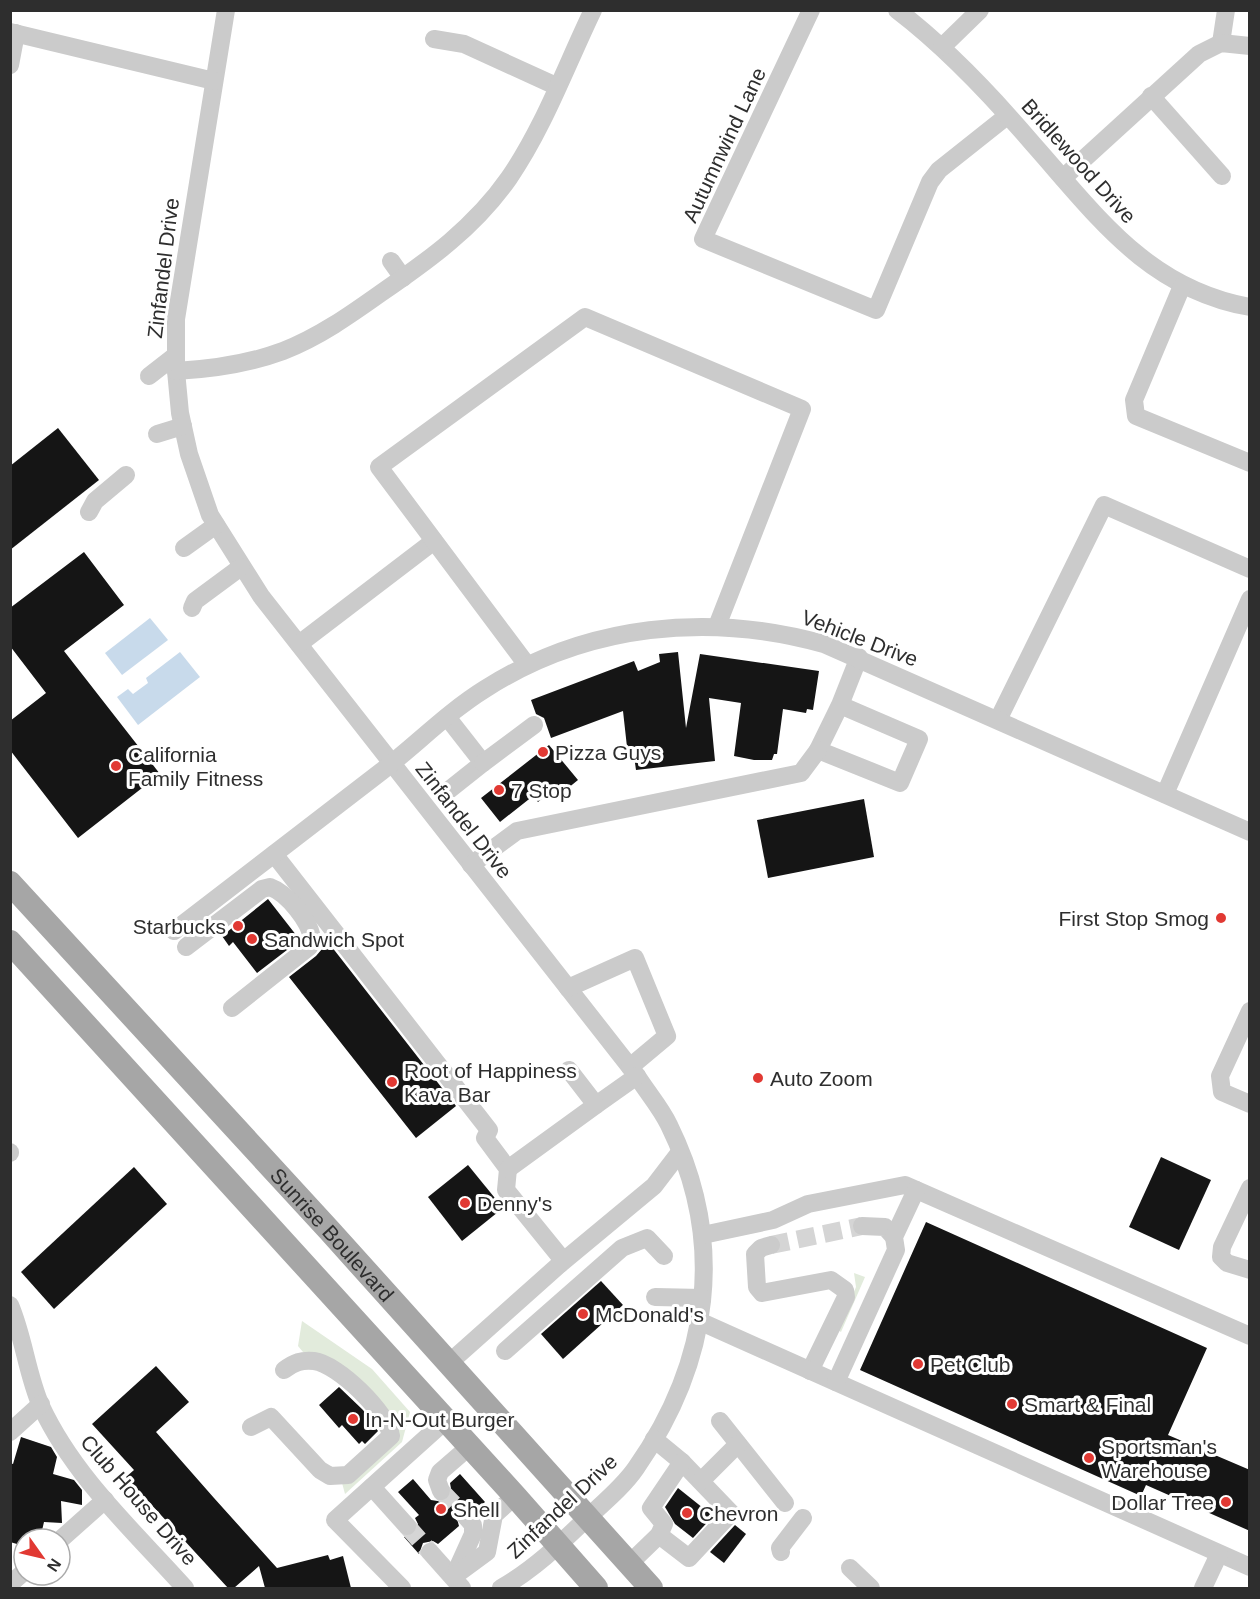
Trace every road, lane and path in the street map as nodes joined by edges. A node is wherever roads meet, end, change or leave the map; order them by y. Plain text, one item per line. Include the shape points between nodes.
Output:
1 (226, 10) edge
2 (593, 10) edge
3 (811, 10) edge
4 (897, 10) edge
5 (980, 10) edge
6 (1226, 10) edge
7 (13, 33) edge
8 (434, 39) dead end
9 (1221, 43) junction
10 (1250, 46) edge
11 (942, 47) junction
12 (10, 65) edge
13 (214, 81) junction
14 (556, 86) junction
15 (1151, 96) junction
16 (1007, 116) junction
17 (1222, 176) dead end
18 (1063, 178) junction
19 (392, 261) dead end
20 (403, 278) junction
21 (1182, 286) junction
22 (1250, 307) edge
23 (176, 363) junction
24 (149, 376) dead end
25 (183, 426) junction
26 (157, 434) dead end
27 (1250, 463) edge
28 (126, 474) dead end
29 (89, 512) dead end
30 (216, 525) junction
31 (434, 542) junction
32 (184, 548) dead end
33 (241, 567) junction
34 (1250, 569) edge
35 (1250, 599) edge
36 (192, 608) dead end
37 (717, 626) junction
38 (299, 645) junction
39 (859, 657) junction
40 (527, 665) junction
41 (840, 705) junction
42 (447, 717) junction
43 (998, 720) junction
44 (534, 725) dead end
45 (818, 750) junction
46 (483, 763) junction
47 (391, 764) junction
48 (449, 790) dead end
49 (1165, 794) junction
50 (1250, 832) edge
51 (274, 854) junction
52 (471, 865) junction
53 (10, 883) edge
54 (174, 931) dead end
55 (10, 942) edge
56 (186, 947) dead end
57 (568, 988) junction
58 (232, 1008) dead end
59 (1250, 1011) edge
60 (569, 1070) dead end
61 (633, 1071) junction
62 (1250, 1104) edge
63 (596, 1105) junction
64 (680, 1152) junction
65 (508, 1169) junction
66 (1250, 1188) edge
67 (916, 1190) junction
68 (862, 1226) tunnel mouth
69 (703, 1235) junction
70 (894, 1237) junction
71 (771, 1245) tunnel mouth
72 (664, 1256) dead end
73 (561, 1264) junction
74 (1250, 1270) edge
75 (655, 1297) dead end
76 (702, 1298) junction
77 (10, 1305) edge
78 (699, 1321) junction
79 (1250, 1336) edge
80 (16, 1346) edge
81 (505, 1351) dead end
82 (449, 1363) junction
83 (284, 1370) dead end
84 (810, 1371) junction
85 (836, 1382) junction
86 (41, 1404) junction
87 (446, 1420) junction
88 (720, 1421) dead end
89 (250, 1427) dead end
90 (10, 1432) edge
91 (654, 1439) junction
92 (738, 1444) junction
93 (470, 1446) junction
94 (682, 1462) junction
95 (700, 1481) junction
96 (372, 1487) junction
97 (441, 1491) dead end
98 (515, 1496) junction
99 (105, 1500) junction
100 (785, 1503) dead end
101 (588, 1517) junction
102 (467, 1518) tunnel mouth
103 (803, 1518) dead end
104 (407, 1526) tunnel mouth
105 (72, 1529) edge
106 (659, 1535) junction
107 (558, 1546) junction
108 (430, 1552) tunnel mouth
109 (782, 1552) dead end
110 (1219, 1554) junction
111 (629, 1564) junction
112 (850, 1568) dead end
113 (1250, 1568) edge
114 (458, 1583) edge
115 (180, 1587) edge
116 (402, 1588) edge
117 (501, 1588) edge
118 (596, 1588) edge
119 (651, 1588) edge
120 (871, 1588) edge
121 (1203, 1588) edge

1 - 13 street, Zinfandel Drive
2 - 14 street
3 - 16 street, Autumnwind Lane via 704,239 876,310 930,182 939,170
4 - 11 street, Bridlewood Drive
5 - 11 street
6 - 9 street
7 - 12 street
7 - 13 street
8 - 14 street via 464,44
9 - 10 street
9 - 15 street via 1199,54
11 - 16 street, Bridlewood Drive
13 - 23 street, Zinfandel Drive via 180,286
14 - 20 street via 528,147 487,206 442,250
15 - 17 street
15 - 18 street
16 - 18 street, Bridlewood Drive
18 - 21 street, Bridlewood Drive via 1129,249
19 - 20 street
20 - 23 street via 337,324 282,351 222,367
21 - 22 street, Bridlewood Drive via 1222,302
21 - 27 street via 1134,400 1136,416
23 - 24 street
23 - 25 street, Zinfandel Drive
25 - 26 street
25 - 30 street, Zinfandel Drive via 189,454
28 - 29 street via 95,501
30 - 32 street
30 - 33 street, Zinfandel Drive
31 - 37 street via 379,467 585,317 802,409
31 - 38 street
31 - 40 street
33 - 36 street via 195,601
33 - 38 street, Zinfandel Drive
34 - 43 street via 1104,505
35 - 49 street
37 - 39 street, Vehicle Drive via 793,635
37 - 40 street, Vehicle Drive via 625,633 585,642
38 - 47 street, Zinfandel Drive
39 - 41 street
39 - 43 street, Vehicle Drive
40 - 42 street, Vehicle Drive via 485,688
41 - 45 street
41 - 45 street via 919,739 900,783
42 - 46 street
42 - 47 street, Vehicle Drive
43 - 49 street, Vehicle Drive
44 - 46 street
45 - 52 street via 801,772 518,831
46 - 48 street
47 - 51 street, Vehicle Drive
47 - 52 street, Zinfandel Drive
49 - 50 street, Vehicle Drive
51 - 54 street, Vehicle Drive
51 - 65 street via 489,1130 485,1138
52 - 57 street, Zinfandel Drive
53 - 82 main road, Sunrise Boulevard
55 - 87 main road, Sunrise Boulevard
56 - 58 street via 262,889 270,887 285,897 304,921 312,934 309,947
57 - 61 street, Zinfandel Drive
57 - 61 street via 635,958 667,1036
59 - 62 street via 1220,1076 1222,1092
60 - 63 street
61 - 63 street
61 - 64 street, Zinfandel Drive via 668,1124
63 - 65 street
64 - 69 street, Zinfandel Drive
64 - 73 street via 654,1186
65 - 73 street via 506,1190 562,1259
66 - 74 street via 1221,1257 1227,1263
67 - 69 street via 905,1185 808,1204 773,1220
67 - 70 street
67 - 79 street
68 - 70 street via 885,1227
69 - 76 street, Zinfandel Drive via 706,1269
70 - 85 street via 896,1250
71 - 84 street via 755,1254 757,1287 762,1293 831,1280 845,1290 846,1297
72 - 81 street via 647,1238 622,1248
73 - 82 street
75 - 76 street
76 - 78 street, Zinfandel Drive
77 - 80 street, Club House Drive
78 - 84 street
78 - 91 street, Zinfandel Drive via 698,1337 679,1394
80 - 86 street, Club House Drive
82 - 101 main road, Sunrise Boulevard
83 - 89 street via 298,1360 317,1361 349,1380 386,1420 391,1436 348,1475 330,1476 271,1416
84 - 85 street
85 - 110 street
86 - 90 street
86 - 99 street, Club House Drive via 58,1439
87 - 93 main road, Sunrise Boulevard
87 - 96 street
88 - 92 street
91 - 94 street
91 - 101 street, Zinfandel Drive via 635,1470
92 - 95 street
92 - 100 street
93 - 97 street via 440,1472 437,1480
93 - 98 main road, Sunrise Boulevard
94 - 95 street
94 - 106 street via 651,1508 664,1524
95 - 106 street via 731,1513 689,1558
96 - 104 street
96 - 116 street via 335,1520
98 - 107 main road, Sunrise Boulevard
98 - 114 street via 494,1515 488,1552
99 - 105 street
99 - 115 street, Club House Drive
101 - 107 street, Zinfandel Drive
101 - 111 main road, Sunrise Boulevard
102 - 114 street via 473,1525 473,1534
103 - 109 street via 780,1548
106 - 111 street
107 - 117 street, Zinfandel Drive
107 - 118 main road, Sunrise Boulevard
108 - 114 street
110 - 113 street
110 - 121 street
111 - 119 main road, Sunrise Boulevard
112 - 120 street

